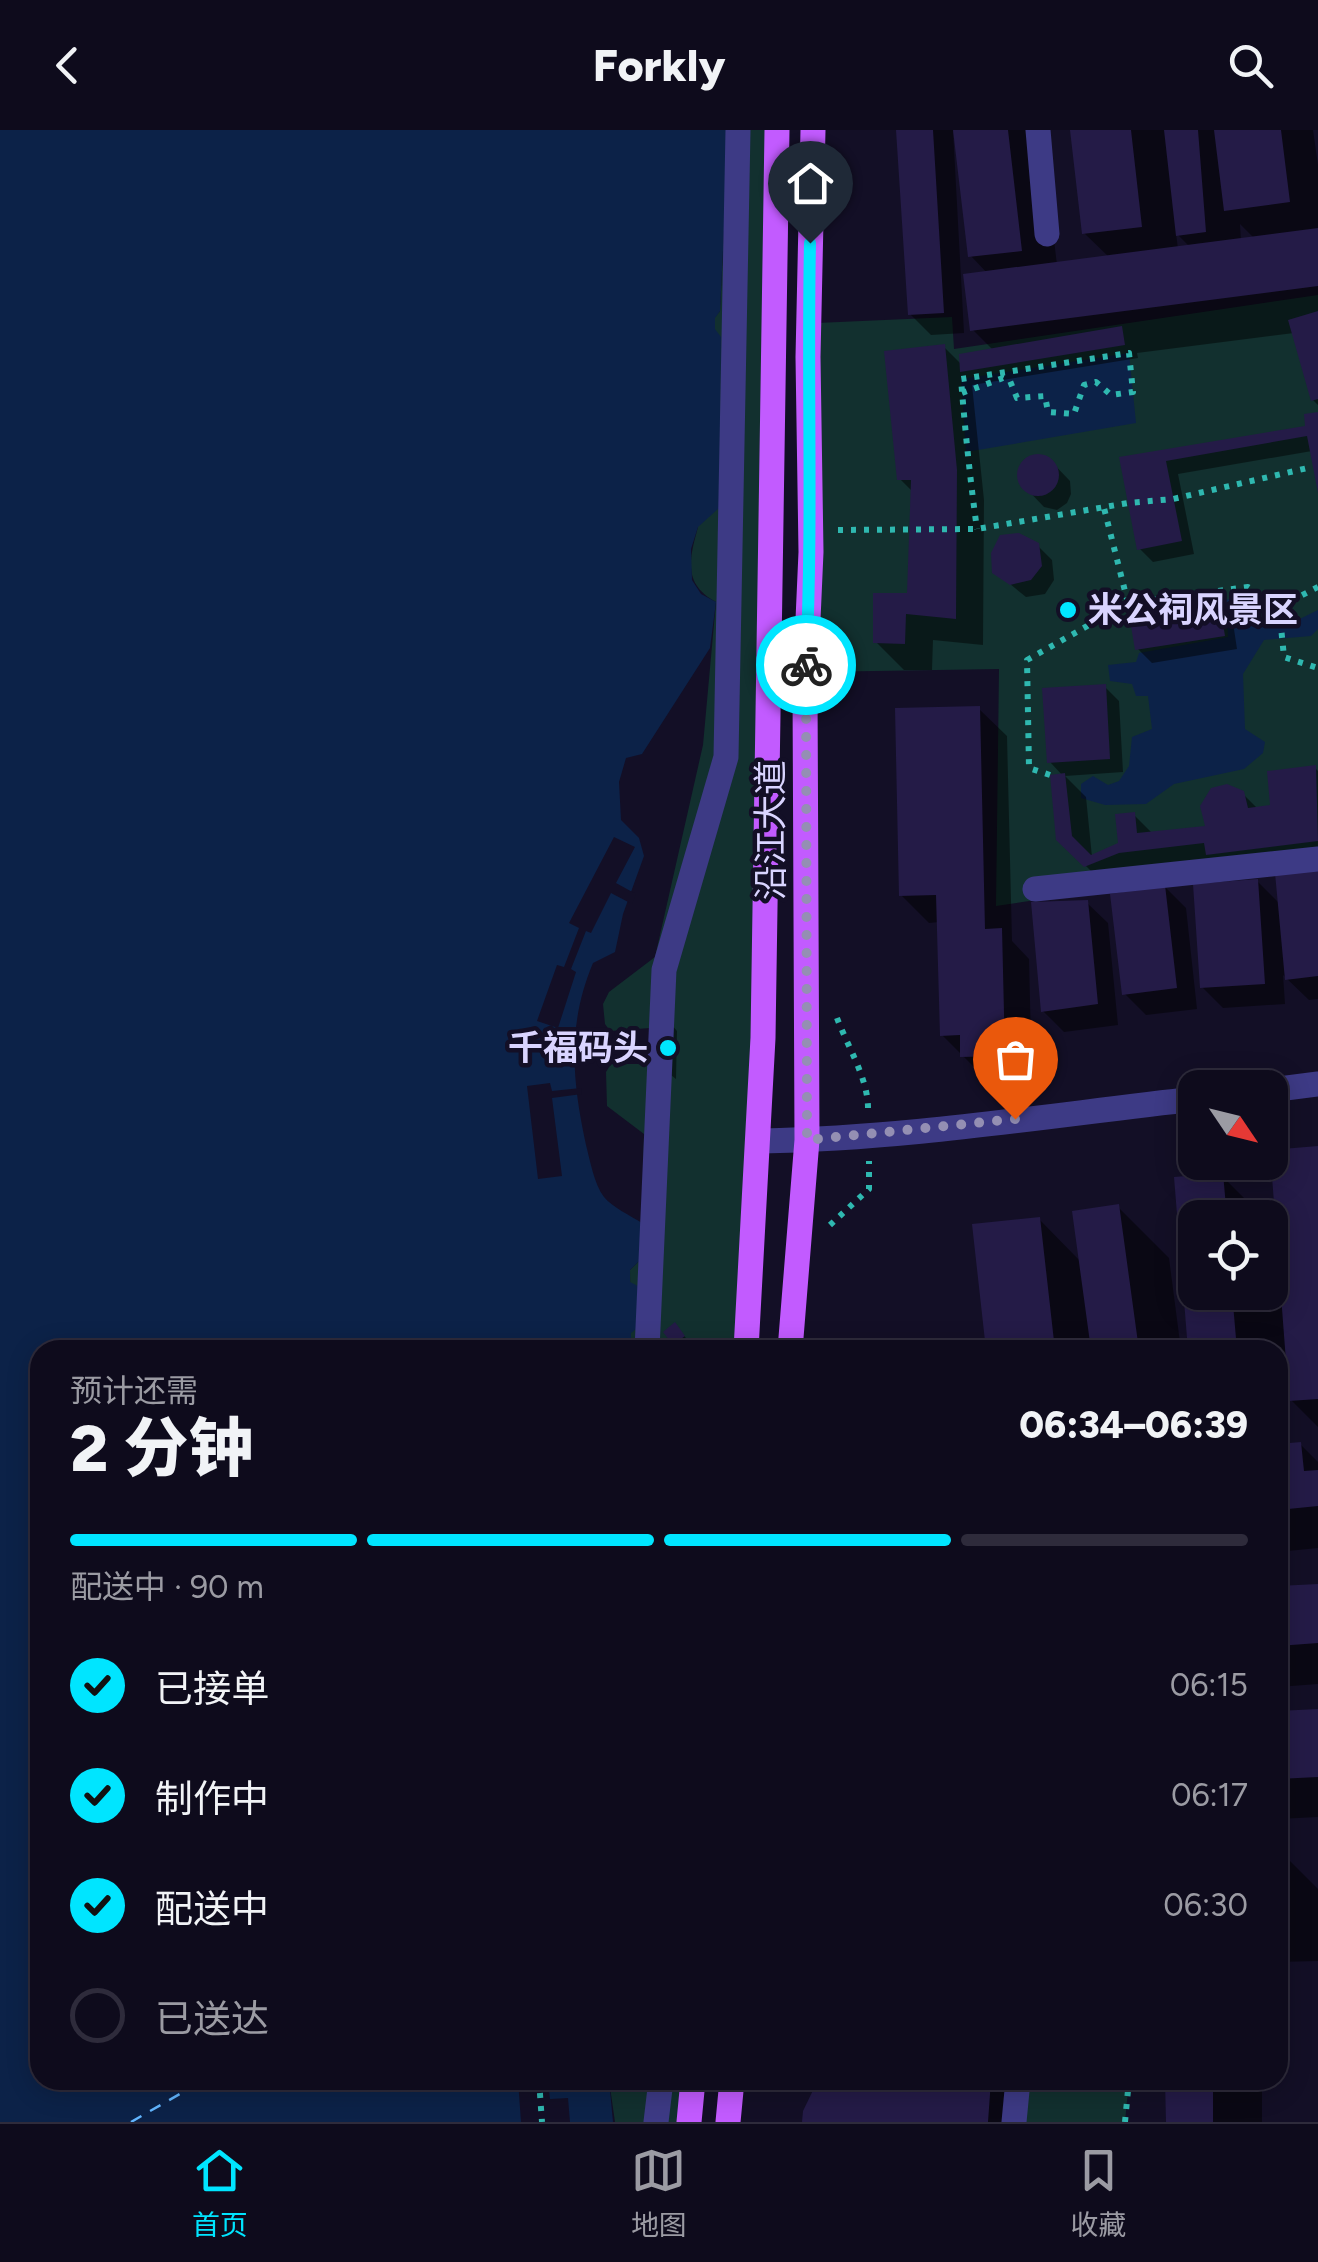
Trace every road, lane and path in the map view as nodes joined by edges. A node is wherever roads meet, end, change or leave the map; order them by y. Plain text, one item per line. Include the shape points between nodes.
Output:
1 (738, 130) edge
2 (777, 130) edge
3 (812, 130) edge
4 (1038, 130) edge
5 (1047, 234) dead end
6 (962, 393) junction
7 (1312, 467) dead end
8 (1104, 508) junction
9 (838, 510) dead end
10 (977, 529) junction
11 (838, 530) junction
12 (838, 542) dead end
13 (1318, 588) edge
14 (1128, 602) junction
15 (1279, 607) junction
16 (1318, 668) edge
17 (1050, 775) dead end
18 (1318, 859) edge
19 (1034, 888) dead end
20 (835, 1012) dead end
21 (1318, 1084) edge
22 (1288, 1088) edge
23 (1178, 1100) edge
24 (869, 1134) junction
25 (807, 1140) junction
26 (759, 1141) junction
27 (827, 1240) dead end
28 (647, 1340) edge
29 (747, 1340) edge
30 (791, 1340) edge
31 (540, 2090) edge
32 (661, 2090) edge
33 (692, 2090) edge
34 (731, 2090) edge
35 (1017, 2090) edge
36 (1128, 2090) edge
37 (542, 2122) edge
38 (656, 2122) edge
39 (689, 2122) edge
40 (728, 2122) edge
41 (1014, 2122) edge
42 (1126, 2122) edge

1 - 28 street via 726,757 664,970
2 - 26 main road, 沿江大道
3 - 25 main road, 沿江大道
4 - 5 street
6 - 6 path via 1003,378 1017,398 1045,396 1048,412 1074,414 1084,385 1096,382 1112,395 1133,392 1128,353 962,379
6 - 10 path
7 - 8 path
8 - 10 path
8 - 14 path
9 - 11 path
10 - 11 path
11 - 12 path
13 - 15 path
14 - 15 path via 1248,587
14 - 17 path via 1026,660 1029,768
15 - 16 path via 1284,657
18 - 19 street
20 - 24 path via 868,1086
21 - 22 street
23 - 24 street
24 - 25 street
24 - 27 path via 869,1189 831,1222
25 - 26 street
25 - 30 main road, 沿江大道
26 - 29 main road, 沿江大道
31 - 37 path
32 - 38 street
33 - 39 main road
34 - 40 main road
35 - 41 street
36 - 42 path

